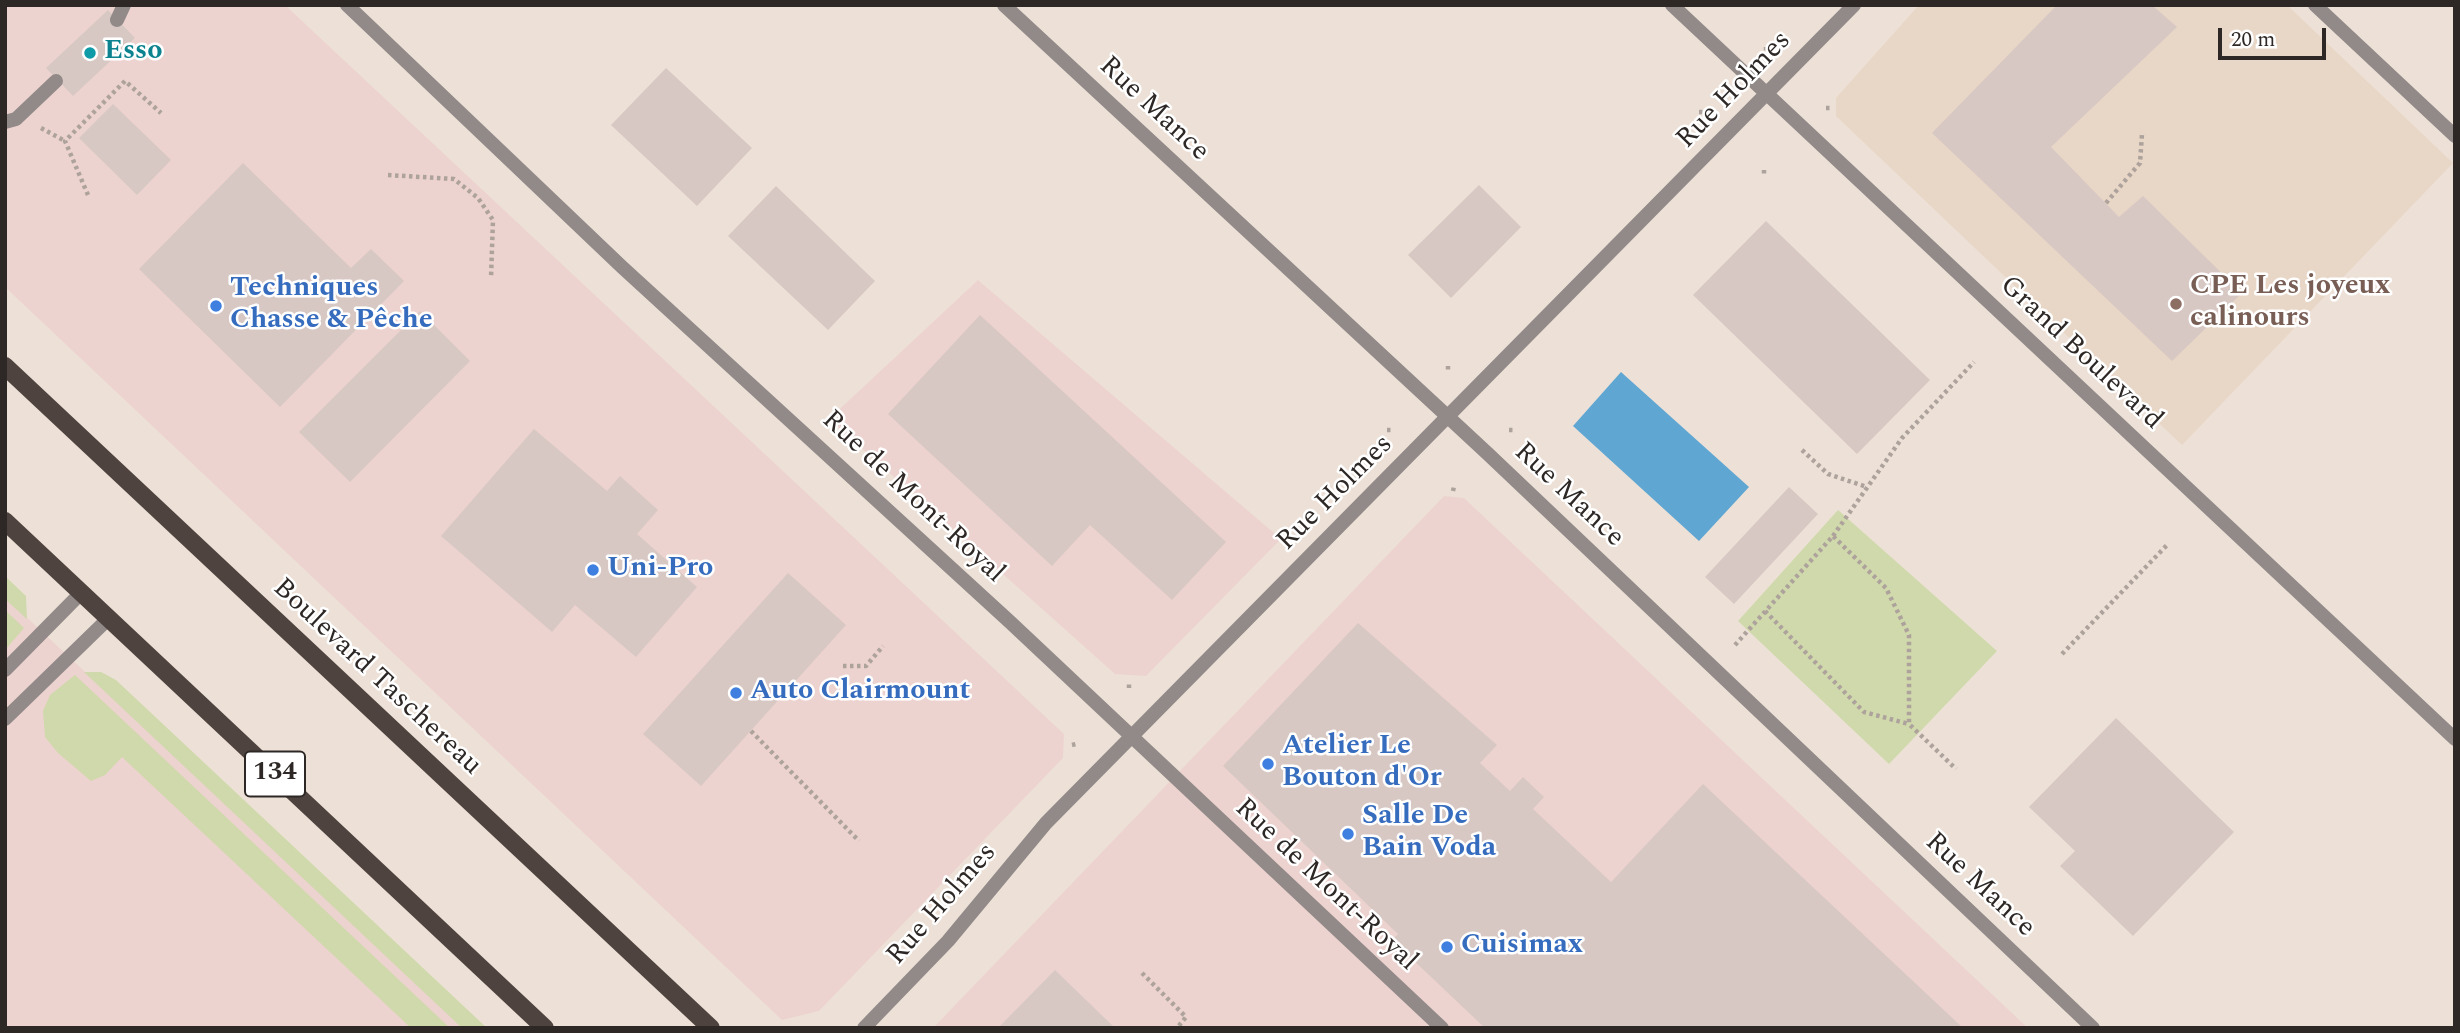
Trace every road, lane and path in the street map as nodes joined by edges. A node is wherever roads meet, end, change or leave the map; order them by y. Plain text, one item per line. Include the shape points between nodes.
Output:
1 (124, 5) edge
2 (347, 5) edge
3 (1004, 5) edge
4 (1672, 5) edge
5 (1854, 5) edge
6 (2315, 5) edge
7 (117, 20) dead end
8 (57, 81) dead end
9 (1767, 94) junction
10 (161, 113) dead end
11 (5, 122) edge
12 (2142, 134) dead end
13 (2455, 136) edge
14 (388, 175) dead end
15 (88, 195) dead end
16 (2106, 203) dead end
17 (491, 278) dead end
18 (1974, 362) dead end
19 (5, 366) edge
20 (1448, 418) junction
21 (1802, 450) dead end
22 (1867, 487) junction
23 (5, 522) edge
24 (1833, 536) junction
25 (2168, 544) dead end
26 (81, 593) junction
27 (1765, 611) junction
28 (109, 618) junction
29 (1735, 645) dead end
30 (883, 646) dead end
31 (2062, 654) dead end
32 (843, 666) dead end
33 (5, 670) edge
34 (5, 719) edge
35 (1909, 724) junction
36 (751, 730) dead end
37 (1129, 737) junction
38 (2455, 739) edge
39 (1956, 769) dead end
40 (859, 841) dead end
41 (1142, 973) dead end
42 (545, 1028) edge
43 (711, 1028) edge
44 (864, 1028) edge
45 (1177, 1028) edge
46 (1442, 1028) edge
47 (2093, 1028) edge

1 - 7 street
2 - 37 street, Rue de Mont-Royal
3 - 20 street, Rue Mance
4 - 9 street, Grand Boulevard
5 - 9 street, Rue Holmes
6 - 13 street
8 - 11 street via 16,119
9 - 20 street, Rue Holmes
9 - 38 street, Grand Boulevard
10 - 15 path via 125,81 65,141
12 - 16 path via 2140,163
14 - 17 path via 454,179 478,198 493,220
18 - 22 path via 1902,438
19 - 43 main road, Boulevard Taschereau
20 - 37 street, Rue Holmes
20 - 47 street, Rue Mance
21 - 22 path via 1828,474
22 - 24 path
23 - 26 main road, 134
24 - 27 path
24 - 35 path via 1886,588 1909,635
25 - 31 path
26 - 28 main road, 134
26 - 33 street
27 - 29 path
27 - 35 path via 1864,712
28 - 34 street
28 - 42 main road, 134
30 - 32 path via 866,666
35 - 39 path
36 - 40 path
37 - 44 street, Rue Holmes via 1046,822 948,941
37 - 46 street, Rue de Mont-Royal
41 - 45 path via 1186,1017

